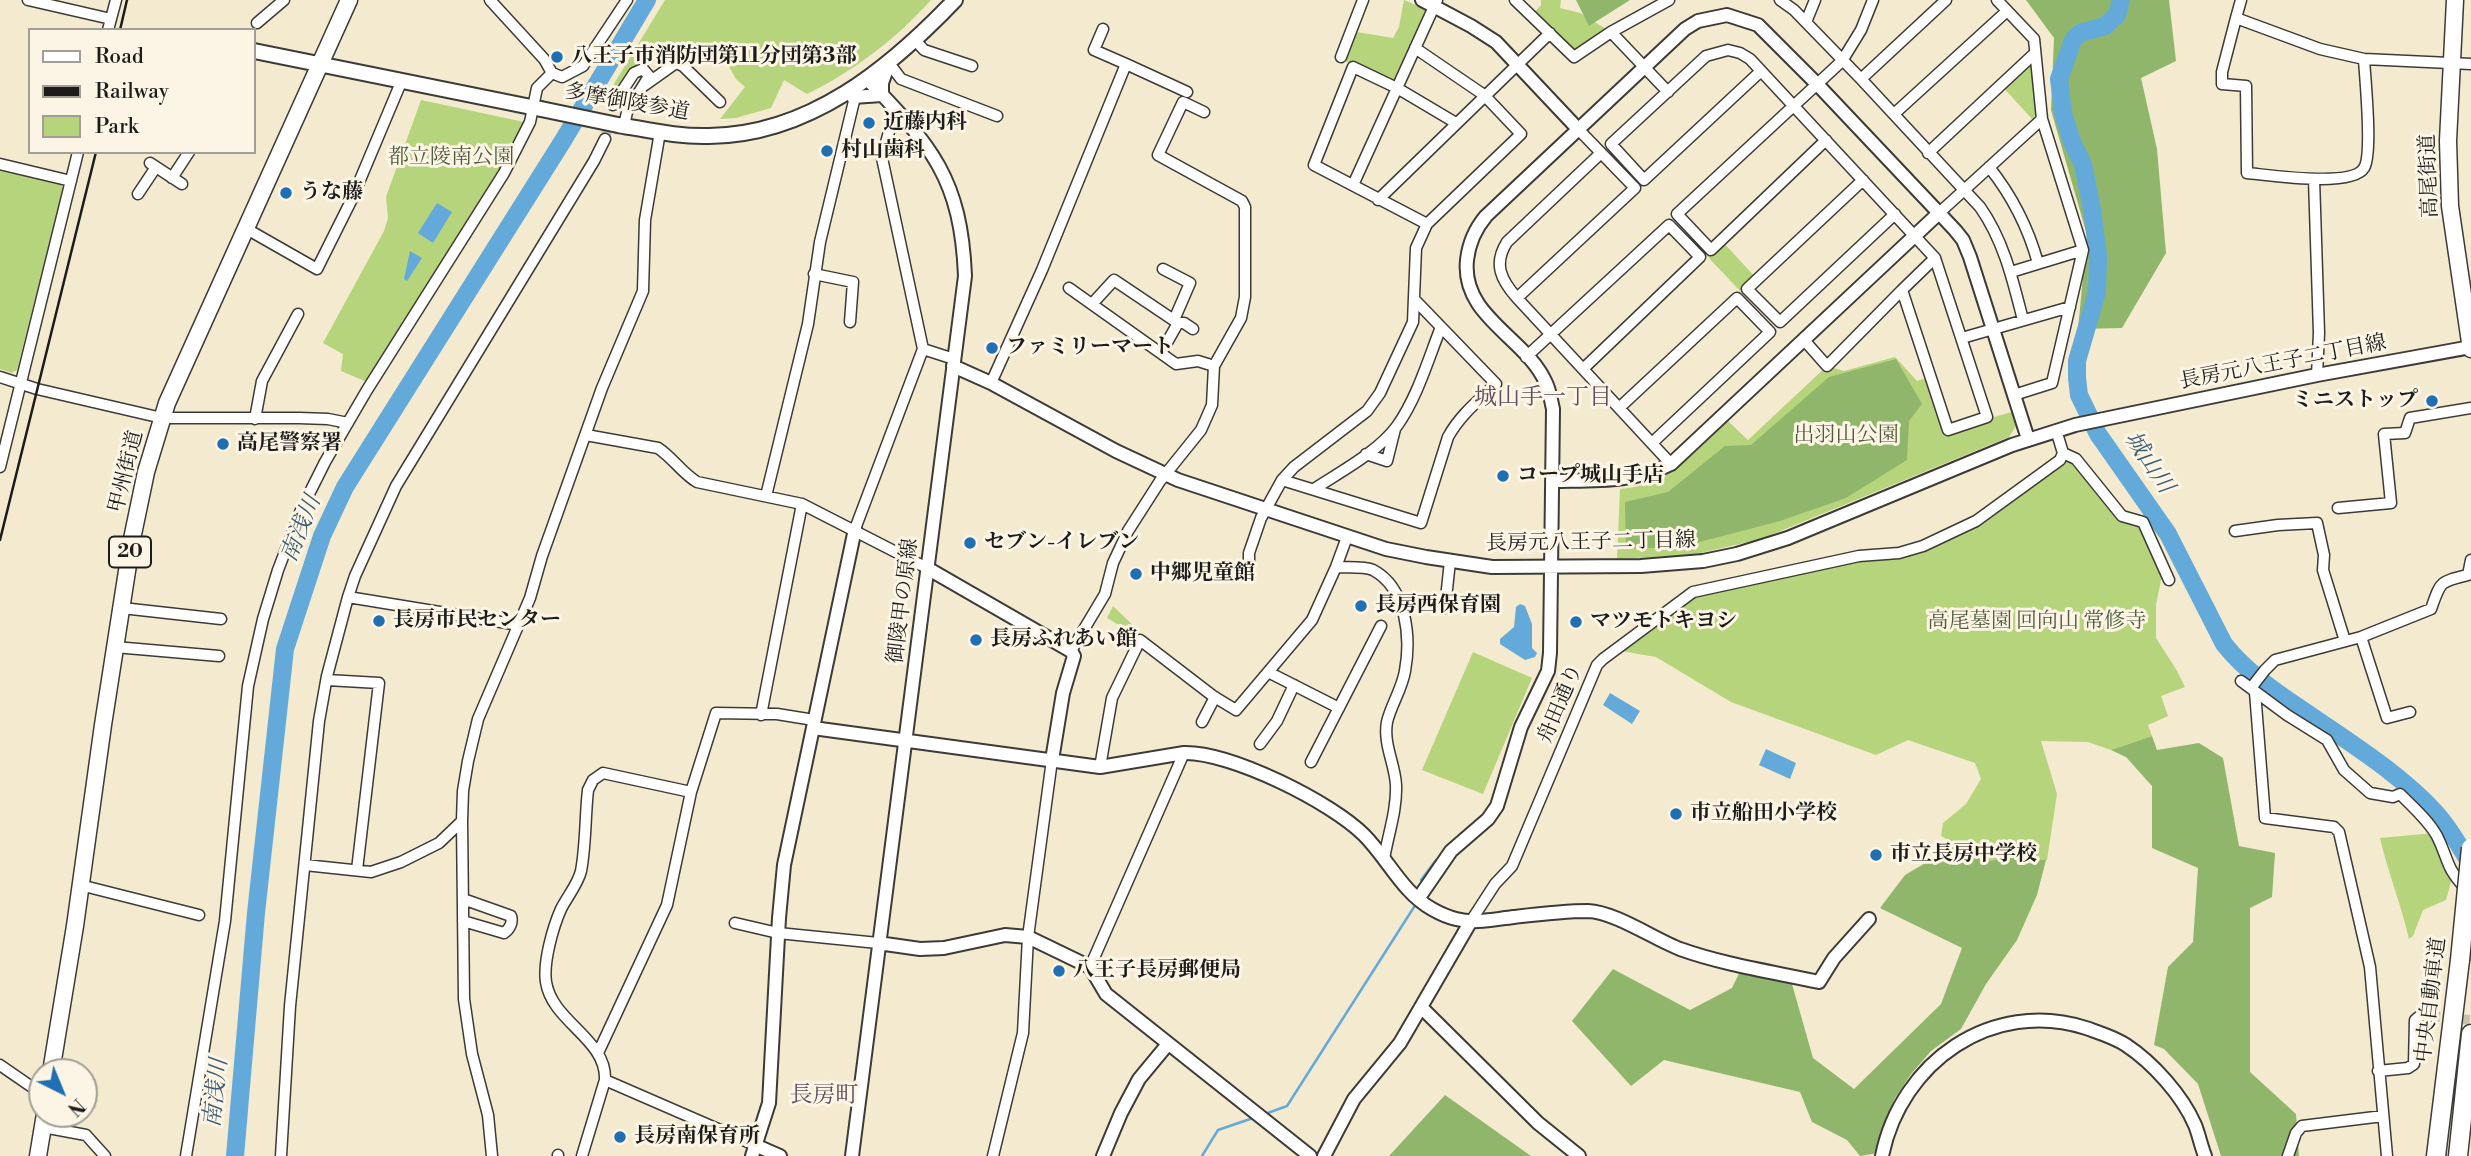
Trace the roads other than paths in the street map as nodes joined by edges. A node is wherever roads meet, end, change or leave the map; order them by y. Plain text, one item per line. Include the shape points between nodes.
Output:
1 (29, 0) edge
2 (116, 0) edge
3 (284, 0) edge
4 (349, 0) edge
5 (490, 0) edge
6 (627, 0) edge
7 (956, 0) edge
8 (1363, 0) edge
9 (1422, 0) edge
10 (1515, 0) edge
11 (1669, 0) edge
12 (1780, 0) edge
13 (1815, 0) edge
14 (1873, 0) edge
15 (1946, 0) edge
16 (1997, 0) edge
17 (2241, 0) edge
18 (2455, 0) edge
19 (1436, 3) edge
20 (2007, 12) junction
21 (2236, 18) junction
22 (257, 23) dead end
23 (1806, 23) junction
24 (109, 24) edge
25 (1103, 29) dead end
26 (1611, 32) junction
27 (1550, 33) junction
28 (915, 40) junction
29 (1415, 48) junction
30 (256, 51) edge
31 (2034, 54) junction
32 (1341, 57) dead end
33 (2364, 59) junction
34 (1842, 61) junction
35 (319, 63) junction
36 (889, 63) junction
37 (1517, 63) junction
38 (1126, 64) junction
39 (2452, 64) junction
40 (2471, 64) edge
41 (972, 66) dead end
42 (1643, 66) junction
43 (1760, 71) junction
44 (552, 73) junction
45 (867, 79) junction
46 (1861, 79) junction
47 (402, 80) junction
48 (1817, 84) junction
49 (644, 86) junction
50 (1397, 88) junction
51 (1187, 92) dead end
52 (1668, 92) junction
53 (851, 94) junction
54 (882, 95) junction
55 (1484, 95) junction
56 (720, 102) dead end
57 (830, 102) junction
58 (613, 105) tunnel mouth
59 (1793, 105) junction
60 (537, 108) junction
61 (895, 109) junction
62 (851, 110) junction
63 (1204, 111) dead end
64 (1894, 114) junction
65 (997, 115) dead end
66 (2042, 119) junction
67 (1456, 123) junction
68 (621, 125) junction
69 (1578, 129) junction
70 (660, 132) junction
71 (605, 139) tunnel mouth
72 (1826, 140) junction
73 (1601, 153) junction
74 (1928, 153) junction
75 (78, 154) edge
76 (188, 154) edge
77 (0, 164) edge
78 (1989, 167) junction
79 (2314, 179) junction
80 (1863, 180) junction
81 (71, 181) junction
82 (1353, 185) junction
83 (1964, 191) junction
84 (138, 194) dead end
85 (1378, 200) junction
86 (1939, 213) junction
87 (1895, 214) junction
88 (1427, 225) junction
89 (245, 228) junction
90 (1916, 236) junction
91 (2083, 250) junction
92 (1935, 258) junction
93 (2038, 263) junction
94 (2464, 266) edge
95 (1163, 269) dead end
96 (2011, 272) junction
97 (814, 274) junction
98 (1069, 288) dead end
99 (1902, 290) junction
100 (1517, 298) junction
101 (1414, 299) junction
102 (1092, 304) junction
103 (2070, 307) junction
104 (298, 314) dead end
105 (2023, 320) junction
106 (1176, 321) junction
107 (850, 322) dead end
108 (1441, 327) junction
109 (1193, 329) dead end
110 (1993, 329) junction
111 (1550, 334) junction
112 (1962, 338) junction
113 (1804, 340) junction
114 (2471, 348) edge
115 (923, 349) junction
116 (1161, 353) junction
117 (1527, 357) junction
118 (954, 362) junction
119 (1214, 366) junction
120 (1583, 369) junction
121 (2317, 375) junction
122 (0, 377) edge
123 (991, 383) junction
124 (21, 384) junction
125 (2014, 395) junction
126 (1619, 408) junction
127 (2471, 408) edge
128 (163, 418) junction
129 (255, 419) junction
130 (348, 423) junction
131 (1395, 429) junction
132 (2056, 430) junction
133 (586, 435) junction
134 (2028, 439) junction
135 (1652, 443) junction
136 (2063, 453) junction
137 (1366, 454) junction
138 (1671, 464) junction
139 (0, 467) edge
140 (1166, 474) junction
141 (1282, 480) junction
142 (1552, 481) junction
143 (1314, 489) junction
144 (766, 496) junction
145 (802, 504) junction
146 (2338, 508) dead end
147 (1265, 510) junction
148 (855, 529) junction
149 (2235, 531) dead end
150 (1347, 537) junction
151 (2471, 560) edge
152 (1450, 561) junction
153 (1249, 564) dead end
154 (1336, 567) junction
155 (1550, 567) junction
156 (927, 568) junction
157 (2169, 580) dead end
158 (348, 597) junction
159 (1459, 602) dead end
160 (122, 608) junction
161 (220, 619) dead end
162 (519, 625) junction
163 (1381, 626) dead end
164 (2361, 637) junction
165 (2346, 641) junction
166 (115, 647) junction
167 (1070, 651) junction
168 (219, 656) dead end
169 (1268, 672) junction
170 (327, 680) junction
171 (2241, 681) dead end
172 (1294, 685) junction
173 (2253, 688) junction
174 (1215, 697) junction
175 (1339, 708) junction
176 (2410, 712) dead end
177 (761, 715) junction
178 (1202, 722) dead end
179 (814, 724) junction
180 (905, 742) junction
181 (1261, 744) dead end
182 (1184, 753) junction
183 (1052, 760) junction
184 (1311, 762) dead end
185 (1100, 767) junction
186 (691, 792) junction
187 (462, 821) junction
188 (2471, 848) edge
189 (1384, 859) junction
190 (305, 865) junction
191 (357, 870) junction
192 (80, 885) junction
193 (2471, 894) edge
194 (1418, 899) junction
195 (463, 900) junction
196 (199, 915) dead end
197 (1870, 919) dead end
198 (463, 921) junction
199 (1471, 921) junction
200 (734, 923) dead end
201 (778, 933) junction
202 (1028, 937) junction
203 (877, 943) junction
204 (1090, 967) junction
205 (1421, 1007) junction
206 (2430, 1016) dead end
207 (2471, 1034) edge
208 (1168, 1044) junction
209 (597, 1053) junction
210 (53, 1058) edge
211 (0, 1065) edge
212 (2378, 1072) junction
213 (605, 1080) junction
214 (28, 1084) edge
215 (2383, 1116) junction
216 (43, 1128) edge
217 (66, 1128) edge
218 (754, 1151) edge
219 (38, 1156) edge
220 (105, 1156) edge
221 (186, 1156) edge
222 (281, 1156) edge
223 (492, 1156) edge
224 (582, 1156) edge
225 (780, 1156) edge
226 (852, 1156) edge
227 (993, 1156) edge
228 (1103, 1156) edge
229 (1310, 1156) edge
230 (1324, 1156) edge
231 (1579, 1156) edge
232 (1882, 1156) edge
233 (2205, 1156) edge
234 (2288, 1156) edge
235 (2386, 1156) edge
236 (2436, 1156) edge
237 (2458, 1156) edge

1 - 24 street
2 - 24 street
3 - 22 street
4 - 35 main road, 甲州街道 / 20
5 - 44 street
6 - 44 street via 583,66 562,77
7 - 28 main road, 多摩御陵参道
8 - 32 street
9 - 19 street
10 - 27 street
11 - 26 street
12 - 23 street
13 - 23 street
14 - 34 street
15 - 46 street
16 - 20 street
17 - 21 street
18 - 39 main road, 高尾街道
19 - 29 street
19 - 37 street via 1496,42
20 - 31 street via 2034,39
20 - 64 street
21 - 33 street via 2320,49
21 - 79 street via 2222,84 2246,86 2247,173
23 - 34 street
25 - 38 street via 1094,50
26 - 27 street via 1574,57
26 - 42 street
27 - 37 street
28 - 36 main road, 多摩御陵参道
28 - 41 street via 925,50
29 - 50 street
29 - 55 street
30 - 35 main road, 多摩御陵参道
31 - 66 street
31 - 74 street
33 - 39 street
33 - 79 street via 2364,168 2353,176
34 - 46 street
34 - 48 street
35 - 47 main road, 多摩御陵参道
35 - 89 main road, 甲州街道 / 20
36 - 45 main road, 多摩御陵参道
36 - 54 street
36 - 65 street via 901,79
37 - 55 street
37 - 69 street
38 - 51 street
38 - 123 street
39 - 40 street
39 - 94 main road, 高尾街道 via 2450,206
42 - 48 street via 1698,21 1727,15 1758,25
42 - 52 street
42 - 69 street
43 - 52 street via 1740,53 1716,52
43 - 52 street via 1644,180 1611,144
43 - 59 street
44 - 60 street via 537,88
45 - 53 main road, 多摩御陵参道
45 - 54 street, 御陵甲の原線
46 - 64 street
47 - 60 main road, 多摩御陵参道
47 - 89 street via 317,269
48 - 59 street
48 - 86 street
49 - 56 street via 676,63
49 - 58 street via 649,76 643,69 634,73
49 - 68 street
50 - 67 street
50 - 82 street
50 - 82 street via 1353,67 1314,165
53 - 54 street
53 - 57 main road, 多摩御陵参道
53 - 62 street
54 - 61 street, 御陵甲の原線
55 - 67 street
55 - 88 street via 1521,134
57 - 62 street
57 - 70 main road, 多摩御陵参道 via 788,122 744,133
59 - 72 street
59 - 72 street via 1677,214 1711,250
60 - 68 main road, 多摩御陵参道, bridge
60 - 130 street via 497,185
61 - 115 street via 882,158
61 - 118 street, 御陵甲の原線 via 930,149 959,216 965,276
62 - 97 street
63 - 119 street via 1182,102 1158,155 1242,201 1245,207 1241,318
64 - 74 street
66 - 78 street
66 - 91 street
67 - 85 street
68 - 70 main road, 多摩御陵参道
69 - 73 street
69 - 117 street via 1486,216 1468,246 1469,289
70 - 133 street via 645,220 643,291
71 - 158 street via 396,486
72 - 80 street
73 - 100 street via 1502,250 1502,279
73 - 100 street via 1635,188
74 - 83 street
75 - 81 street
76 - 84 street via 177,181 153,165
77 - 81 street
78 - 83 street
78 - 93 street via 2019,211
79 - 121 street
80 - 87 street
80 - 87 street via 1747,289 1780,322
81 - 124 street
82 - 85 street
83 - 86 street
83 - 96 street via 1992,224
85 - 88 street
86 - 90 street
86 - 110 street via 1967,248
87 - 90 street
88 - 101 street via 1416,248
89 - 128 main road, 甲州街道 / 20
90 - 92 street
90 - 113 street
91 - 93 street
91 - 103 street
92 - 99 street
92 - 112 street
93 - 96 street
94 - 114 main road, 高尾街道
95 - 106 street via 1190,283
96 - 105 street
97 - 107 street via 853,282
97 - 144 street via 808,324
98 - 102 street
99 - 112 street via 1948,430 1987,417
99 - 113 street via 1827,366
100 - 111 street
101 - 108 street
101 - 141 street via 1413,322 1367,411
102 - 106 street via 1114,279
102 - 116 street
103 - 105 street
103 - 125 street via 2052,383
104 - 129 street via 262,381
105 - 110 street
106 - 109 street
106 - 116 street
108 - 131 street
108 - 143 street via 1496,384 1459,418 1448,437 1421,523
110 - 112 street
110 - 125 street
111 - 117 street
111 - 120 street
111 - 120 street via 1668,225 1700,257
113 - 138 street
114 - 121 street, 長房元八王子二丁目線
115 - 118 street
115 - 148 street
116 - 119 street via 1176,364 1198,361
117 - 142 street via 1546,382 1553,409
118 - 123 street, 長房元八王子二丁目線
118 - 156 street, 御陵甲の原線
119 - 140 street via 1212,405 1202,430
120 - 126 street
121 - 132 street, 長房元八王子二丁目線
122 - 124 street
123 - 140 street, 長房元八王子二丁目線
124 - 128 street
124 - 139 street
125 - 134 street
126 - 135 street
126 - 135 street via 1737,298 1770,332
127 - 146 street via 2410,418 2405,433 2384,434 2391,503
128 - 129 street
128 - 160 main road, 甲州街道 / 20 via 142,489
129 - 130 street
130 - 221 street via 288,540 253,664 244,710 222,944
131 - 137 street
131 - 137 street via 1387,461
132 - 134 street, 長房元八王子二丁目線
132 - 136 street
133 - 144 street via 658,449 697,482
133 - 162 street
134 - 155 street, 長房元八王子二丁目線 via 1788,538 1737,554 1674,565
135 - 138 street
136 - 157 street via 2076,459 2122,516 2143,522
136 - 199 street, 舟田通り via 2060,460 1976,521 1923,546 1693,592 1603,659 1512,866
137 - 143 street
138 - 142 street via 1630,479
140 - 147 street, 長房元八王子二丁目線
140 - 167 street via 1128,531 1105,594
141 - 143 street
141 - 147 street
142 - 155 street
144 - 145 street
145 - 148 street
145 - 177 street
147 - 150 street, 長房元八王子二丁目線
147 - 153 street
148 - 156 street
148 - 179 street
149 - 165 street via 2317,523 2323,570
150 - 152 street, 長房元八王子二丁目線
150 - 154 street
151 - 164 street via 2468,575 2440,585 2431,609
152 - 155 street, 長房元八王子二丁目線
152 - 159 street via 1445,604
154 - 169 street via 1312,620
154 - 189 street via 1372,570 1396,592 1404,614 1405,671 1387,723 1396,800
155 - 194 street via 1548,671 1521,727 1497,806 1451,851
156 - 167 street
156 - 180 street, 御陵甲の原線
158 - 162 street
158 - 170 street
160 - 161 street
160 - 166 main road, 甲州街道 / 20
162 - 187 street via 474,734
163 - 175 street
164 - 165 street
164 - 176 street via 2387,718
165 - 173 street via 2275,660
166 - 168 street
166 - 192 main road, 甲州街道 / 20
167 - 183 street via 1074,656 1062,693
169 - 172 street
169 - 174 street via 1236,710
170 - 190 street
170 - 191 street via 379,683
171 - 173 street
172 - 175 street
172 - 181 street
173 - 193 street via 2327,740 2344,770 2370,793 2400,794 2430,825 2453,875
173 - 212 street via 2265,818 2334,827 2339,832 2370,967
174 - 178 street
174 - 185 street via 1140,640 1112,698
175 - 184 street
177 - 179 street via 777,714
177 - 186 street via 716,713
179 - 180 street
179 - 201 street via 784,865
180 - 183 street
180 - 203 street, 御陵甲の原線
182 - 185 street
182 - 189 street via 1229,760 1323,804 1365,836
182 - 204 street
183 - 185 street
183 - 202 street
186 - 209 street via 667,905
186 - 209 street via 603,773 587,790 581,870 554,927 545,976 555,1006
187 - 191 street via 439,843 401,862 371,872
187 - 195 street
188 - 236 highway, 中央自動車道, bridge
189 - 194 street
190 - 191 street
190 - 222 street
192 - 196 street
192 - 210 main road, 甲州街道 / 20
194 - 199 street via 1455,919
195 - 198 street
195 - 198 street via 512,920 504,933
197 - 199 street via 1819,982 1682,950 1592,911
198 - 223 street via 467,1025 488,1115
199 - 205 street, 舟田通り
200 - 201 street
201 - 203 street
201 - 218 street via 769,1102
202 - 203 street via 1005,935 920,949
202 - 204 street
202 - 227 street via 1023,1033
203 - 226 street, 御陵甲の原線
204 - 208 street via 1107,994
205 - 230 street, 舟田通り via 1388,1060 1354,1099
205 - 231 street via 1538,1123
206 - 212 street via 2421,1014 2415,1020 2414,1063
207 - 237 highway, 中央自動車道
208 - 228 street via 1139,1079
208 - 229 street
209 - 213 street via 606,1069
211 - 214 street
212 - 215 street
213 - 218 street
213 - 224 street
215 - 234 street via 2302,1126
215 - 235 street
216 - 219 main road
217 - 220 street via 86,1135
218 - 225 street
232 - 233 street via 1886,1135 1906,1094 1940,1058 1975,1034 1996,1025 2026,1021 2075,1025 2105,1034 2137,1053 2173,1089 2195,1124

